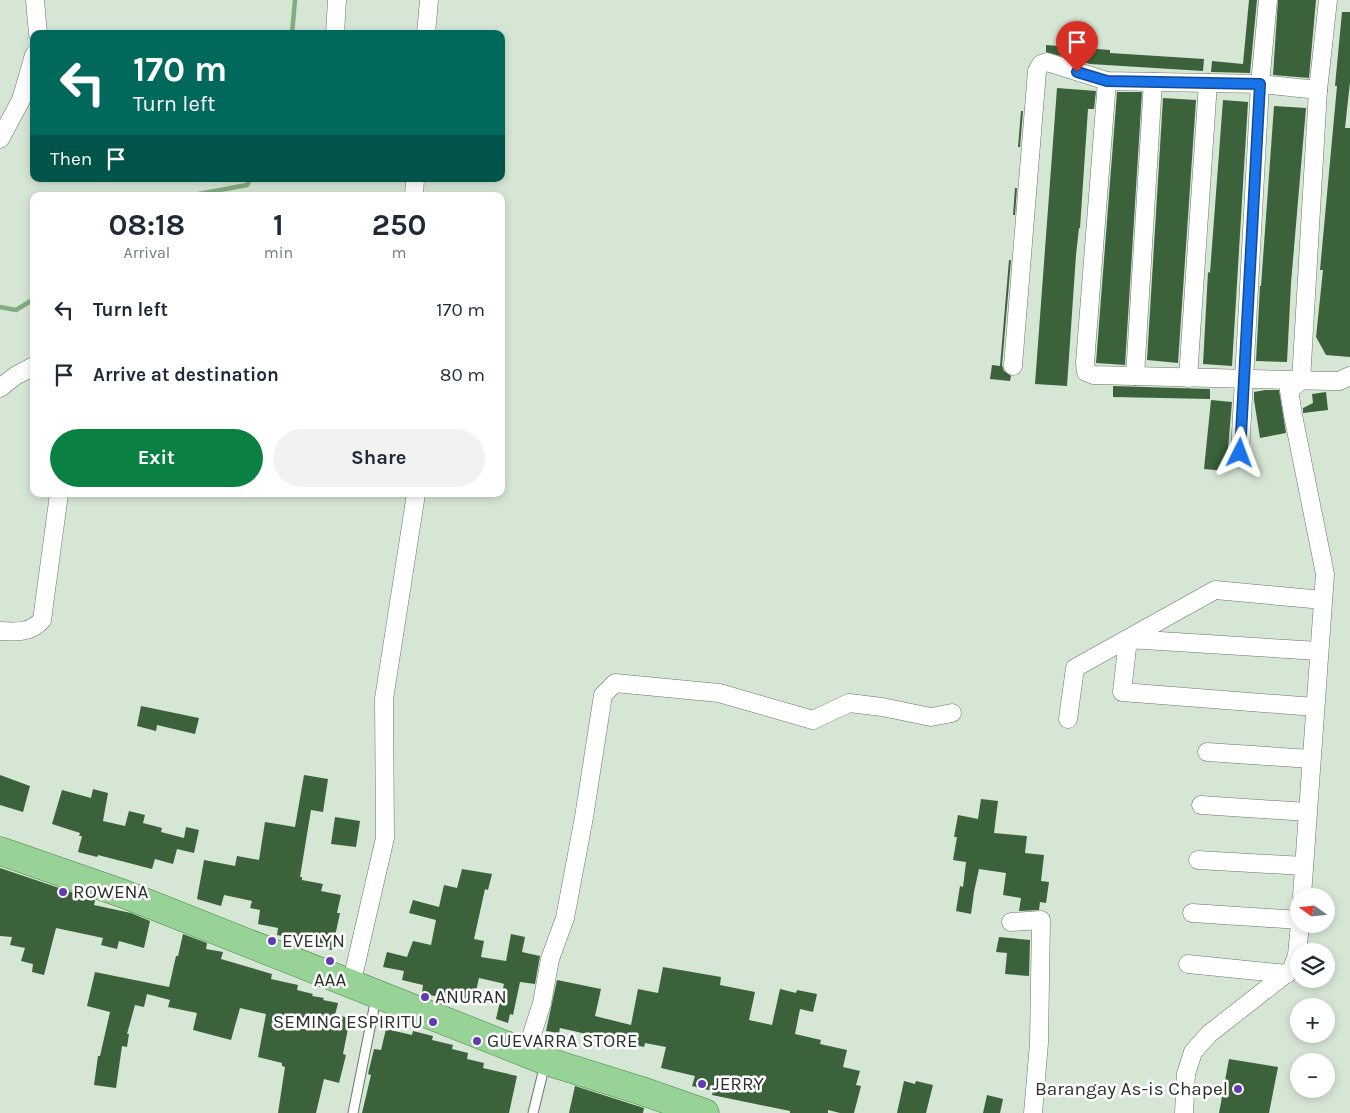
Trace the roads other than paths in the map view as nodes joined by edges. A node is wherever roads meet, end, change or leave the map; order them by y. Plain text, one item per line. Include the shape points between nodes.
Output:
1 (35, 0) edge
2 (337, 0) edge
3 (429, 0) edge
4 (1268, 0) edge
5 (1328, 0) edge
6 (38, 30) edge
7 (335, 30) edge
8 (426, 30) edge
9 (30, 69) edge
10 (1107, 81) junction
11 (1153, 82) junction
12 (1208, 83) junction
13 (1260, 84) junction
14 (1318, 90) junction
15 (0, 139) edge
16 (1013, 366) dead end
17 (30, 368) edge
18 (1135, 376) junction
19 (1350, 376) edge
20 (1188, 378) junction
21 (1244, 379) junction
22 (1301, 381) junction
23 (0, 388) edge
24 (1240, 453) dead end
25 (59, 497) edge
26 (416, 497) edge
27 (1323, 600) junction
28 (0, 631) edge
29 (1128, 639) junction
30 (1319, 651) junction
31 (1315, 707) junction
32 (952, 713) dead end
33 (1068, 719) dead end
34 (1208, 752) dead end
35 (1311, 759) junction
36 (1201, 805) dead end
37 (1307, 812) junction
38 (0, 851) edge
39 (1198, 860) dead end
40 (1304, 866) junction
41 (1303, 888) edge
42 (1192, 913) dead end
43 (1290, 919) edge
44 (1011, 922) dead end
45 (1299, 933) edge
46 (1188, 964) dead end
47 (1287, 974) junction
48 (351, 984) junction
49 (377, 995) junction
50 (536, 1057) junction
51 (353, 1113) edge
52 (533, 1113) edge
53 (705, 1113) edge
54 (1033, 1113) edge
55 (1184, 1113) edge

1 - 6 street
2 - 7 street
3 - 8 street
4 - 13 street
5 - 14 street
9 - 15 street via 21,100
10 - 11 street
10 - 16 street via 1047,62 1041,64 1037,71
10 - 18 street via 1085,364 1086,372 1094,375
11 - 12 street
11 - 18 street
12 - 13 street
12 - 20 street
13 - 14 street
13 - 21 street
14 - 22 street
17 - 23 street
18 - 20 street
19 - 22 street via 1339,381
20 - 21 street
21 - 22 street
21 - 24 street
22 - 27 street via 1289,390 1325,574
25 - 28 street via 42,620 32,629
26 - 48 street via 384,699 385,838
27 - 29 street via 1215,590
27 - 30 street
29 - 30 street
29 - 31 street via 1122,692
29 - 33 street via 1074,668
30 - 31 street
31 - 35 street
32 - 50 street via 931,716 849,703 813,720 719,693 615,683 603,695 565,918 550,959
34 - 35 street
35 - 37 street
36 - 37 street
37 - 40 street
38 - 48 main road via 124,894
39 - 40 street
40 - 41 street
42 - 43 street
44 - 54 street via 1041,920 1039,1043
45 - 47 street via 1298,955
46 - 47 street
47 - 55 street via 1209,1034 1193,1052 1186,1074
48 - 49 main road
49 - 50 main road
49 - 51 lane
50 - 52 lane
50 - 53 main road

